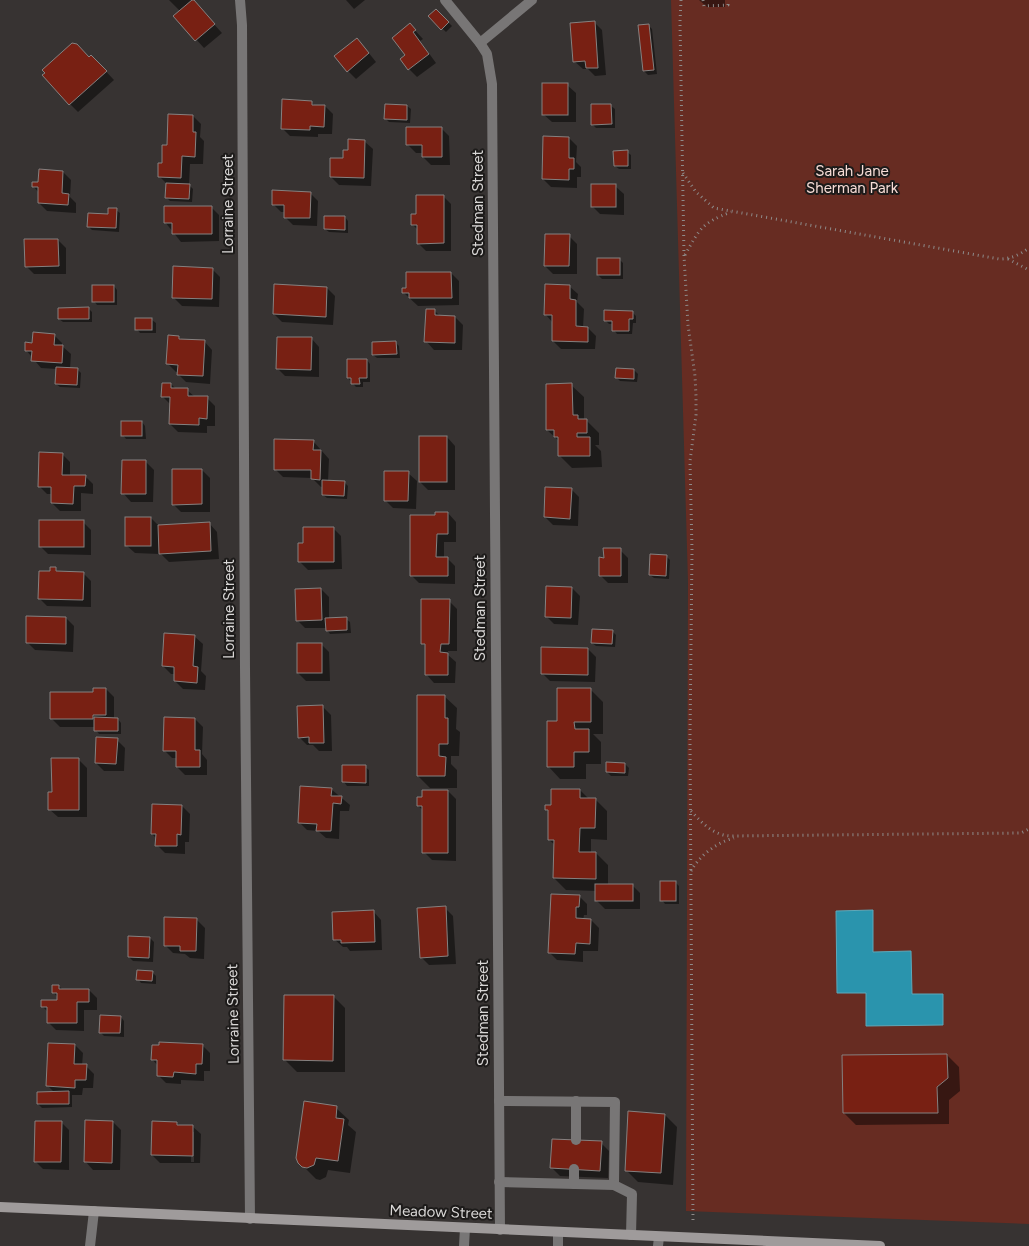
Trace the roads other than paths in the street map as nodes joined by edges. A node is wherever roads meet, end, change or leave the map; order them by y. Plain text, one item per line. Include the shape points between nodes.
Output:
1 (240, 0) edge
2 (445, 0) edge
3 (532, 0) edge
4 (480, 43) junction
5 (499, 1101) junction
6 (576, 1101) junction
7 (576, 1140) dead end
8 (574, 1169) dead end
9 (499, 1182) junction
10 (574, 1184) junction
11 (614, 1185) junction
12 (0, 1207) edge
13 (94, 1212) junction
14 (250, 1219) junction
15 (465, 1228) junction
16 (500, 1230) junction
17 (558, 1232) junction
18 (631, 1235) junction
19 (659, 1241) edge
20 (742, 1243) edge
21 (798, 1244) edge
22 (90, 1246) edge
23 (464, 1246) edge
24 (558, 1246) edge
25 (880, 1246) edge

1 - 14 street, Lorraine Street
2 - 4 street, Stedman Street
3 - 4 street
4 - 5 street, Stedman Street via 487,54 493,99
5 - 6 street
5 - 9 street, Stedman Street
6 - 7 street
6 - 11 street via 615,1102
8 - 10 street
9 - 10 street
9 - 16 street, Stedman Street
10 - 11 street
11 - 18 street via 632,1194
12 - 13 main road, Meadow Street
13 - 14 main road, Meadow Street
13 - 22 street
14 - 15 main road, Meadow Street
15 - 16 main road, Meadow Street
15 - 23 street
16 - 17 main road, Meadow Street
17 - 18 main road, Meadow Street
17 - 24 street
18 - 19 main road, Meadow Street
19 - 20 main road, Meadow Street via 693,1238
20 - 21 main road, Meadow Street
21 - 25 main road, Meadow Street

